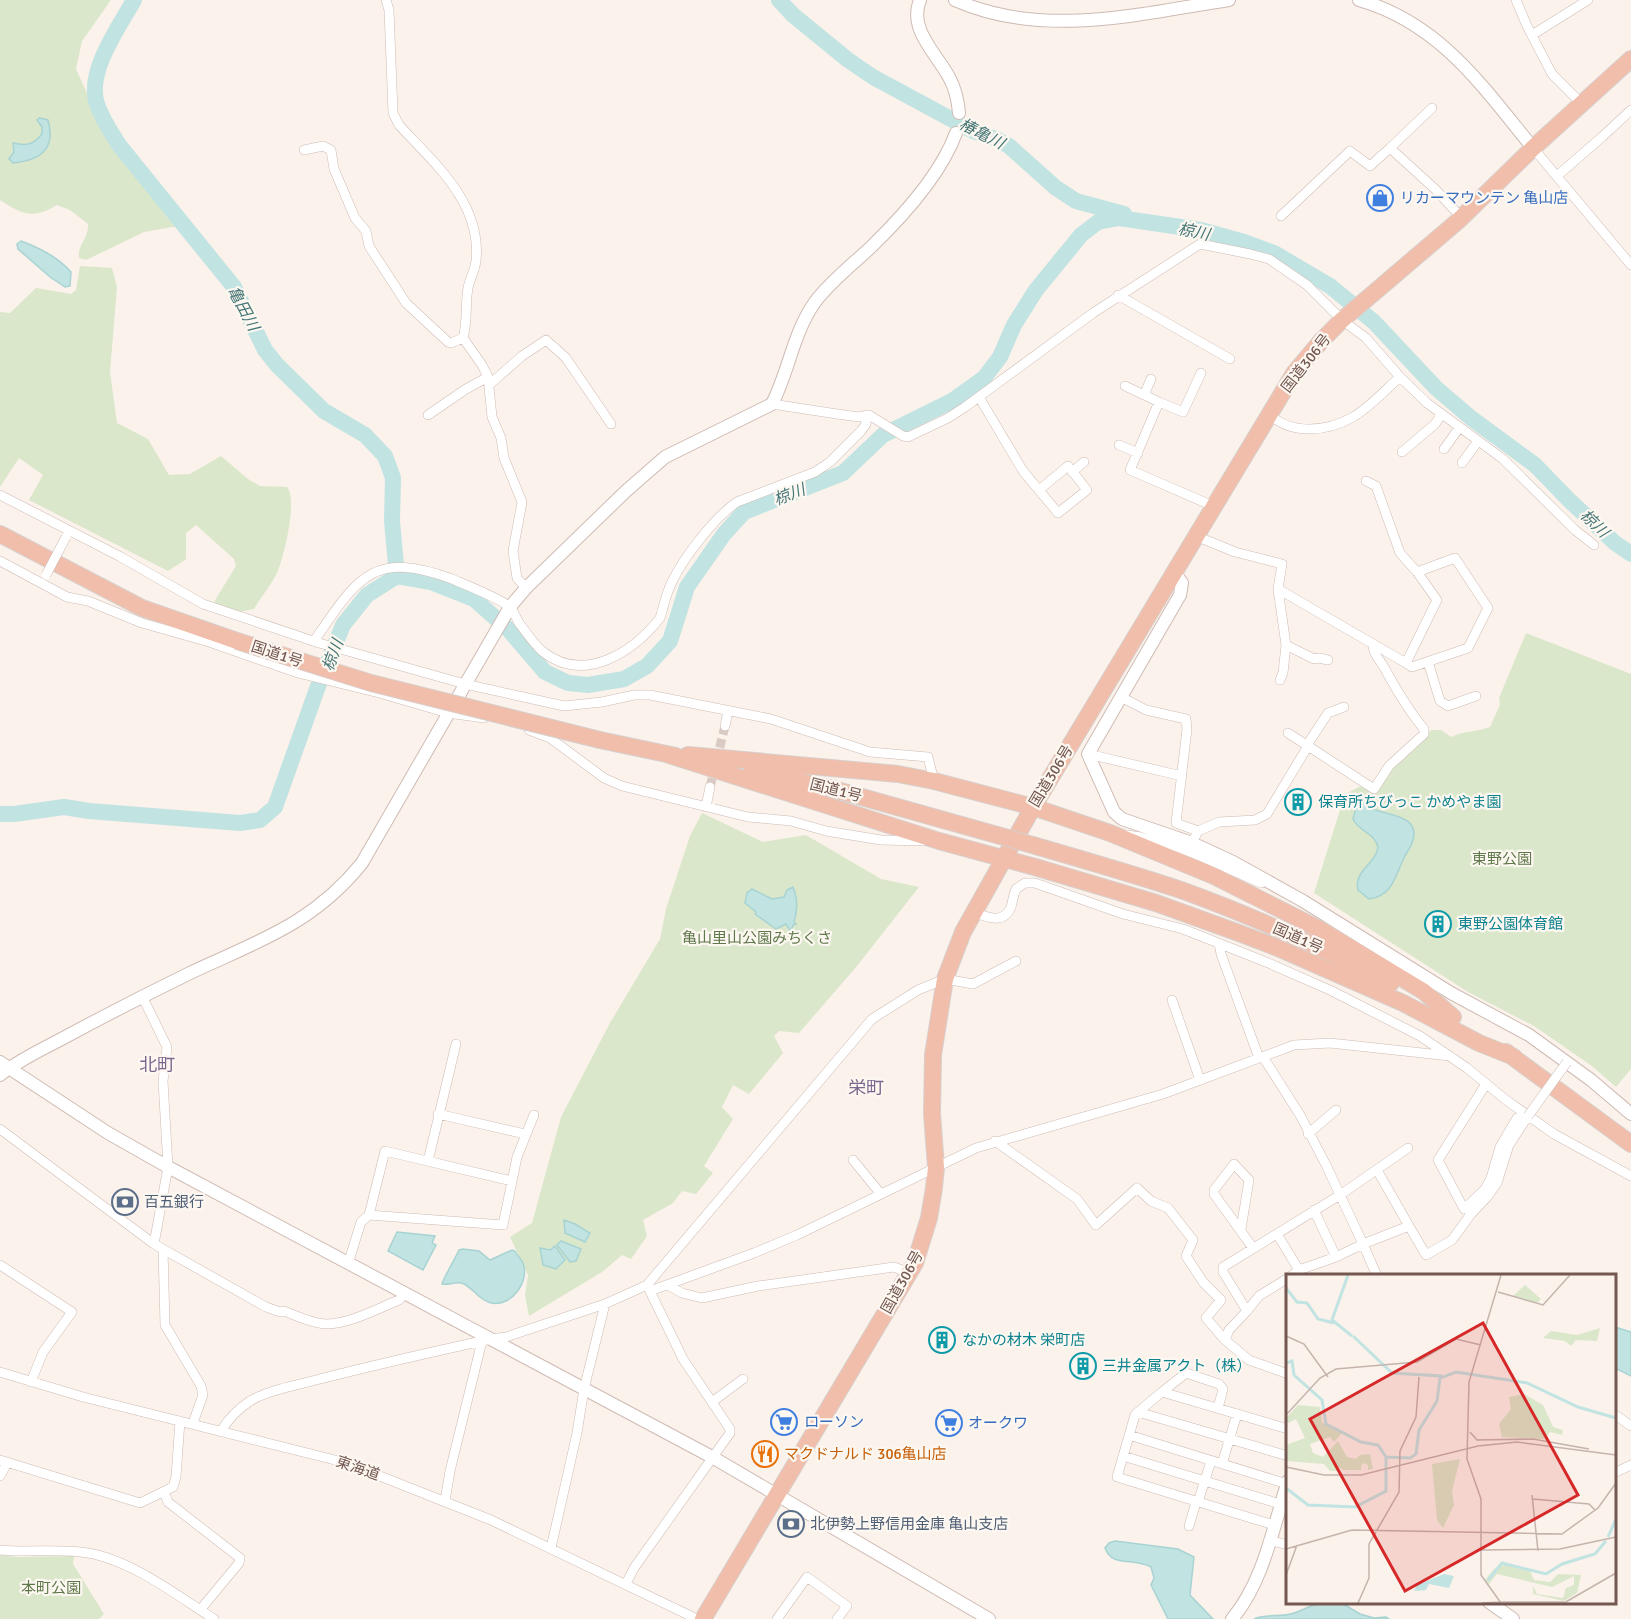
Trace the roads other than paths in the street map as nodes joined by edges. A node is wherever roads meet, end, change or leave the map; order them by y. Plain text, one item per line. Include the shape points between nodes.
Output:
1 (386, 0) edge
2 (395, 0) edge
3 (920, 0) edge
4 (955, 0) edge
5 (1229, 0) edge
6 (1359, 0) edge
7 (1516, 0) edge
8 (1588, 0) edge
9 (389, 10) junction
10 (1532, 35) junction
11 (1631, 59) edge
12 (1583, 105) junction
13 (1432, 108) dead end
14 (1631, 110) edge
15 (959, 113) joint
16 (956, 134) joint
17 (1390, 148) junction
18 (1533, 148) junction
19 (304, 150) dead end
20 (1557, 176) junction
21 (1281, 216) dead end
22 (1461, 217) junction
23 (1631, 265) edge
24 (1118, 295) junction
25 (1342, 320) junction
26 (463, 338) junction
27 (1230, 359) dead end
28 (1200, 373) dead end
29 (1400, 377) junction
30 (1150, 379) dead end
31 (489, 381) junction
32 (1125, 386) dead end
33 (1144, 395) junction
34 (980, 397) junction
35 (1159, 402) junction
36 (772, 404) junction
37 (1269, 414) junction
38 (428, 415) dead end
39 (1441, 415) junction
40 (870, 416) junction
41 (611, 424) dead end
42 (1459, 428) junction
43 (1478, 441) junction
44 (1119, 445) dead end
45 (1444, 449) dead end
46 (1402, 452) dead end
47 (1138, 453) junction
48 (1084, 462) dead end
49 (1462, 463) dead end
50 (1072, 472) junction
51 (1366, 481) dead end
52 (1039, 490) junction
53 (0, 495) edge
54 (1214, 506) junction
55 (0, 534) edge
56 (68, 534) junction
57 (1196, 536) junction
58 (1594, 545) dead end
59 (0, 561) edge
60 (1417, 572) junction
61 (1175, 573) junction
62 (44, 580) junction
63 (525, 588) junction
64 (1278, 589) junction
65 (510, 608) junction
66 (316, 642) junction
67 (1373, 644) junction
68 (1287, 645) junction
69 (1328, 660) dead end
70 (1428, 662) junction
71 (1406, 663) junction
72 (1280, 680) dead end
73 (465, 684) junction
74 (1476, 696) dead end
75 (1121, 697) junction
76 (1344, 707) dead end
77 (728, 711) junction
78 (448, 713) junction
79 (725, 726) tunnel mouth
80 (1288, 733) dead end
81 (1307, 746) junction
82 (666, 754) junction
83 (1088, 754) junction
84 (1182, 776) junction
85 (934, 781) junction
86 (710, 788) tunnel mouth
87 (706, 807) junction
88 (1033, 807) junction
89 (1198, 831) junction
90 (1110, 833) junction
91 (939, 841) junction
92 (1192, 843) junction
93 (1004, 859) junction
94 (1303, 901) junction
95 (973, 912) junction
96 (1219, 943) junction
97 (1016, 961) dead end
98 (945, 979) junction
99 (142, 996) junction
100 (1172, 1000) dead end
101 (1453, 1017) junction
102 (456, 1044) dead end
103 (1450, 1056) junction
104 (1261, 1057) junction
105 (1514, 1057) junction
106 (1567, 1062) junction
107 (3, 1068) edge
108 (1200, 1080) junction
109 (1486, 1084) junction
110 (1336, 1110) dead end
111 (438, 1114) junction
112 (1631, 1114) edge
113 (534, 1115) dead end
114 (1528, 1116) junction
115 (1517, 1118) dead end
116 (0, 1129) edge
117 (525, 1134) junction
118 (1308, 1134) junction
119 (995, 1141) junction
120 (1631, 1143) edge
121 (1408, 1148) dead end
122 (853, 1160) dead end
123 (428, 1161) junction
124 (168, 1167) junction
125 (936, 1167) junction
126 (1377, 1170) junction
127 (1631, 1176) edge
128 (512, 1181) junction
129 (880, 1193) junction
130 (1340, 1195) junction
131 (1314, 1210) junction
132 (369, 1215) junction
133 (1409, 1226) junction
134 (1241, 1229) junction
135 (1277, 1234) junction
136 (1363, 1244) junction
137 (159, 1247) junction
138 (1253, 1248) junction
139 (1336, 1257) junction
140 (348, 1264) junction
141 (0, 1265) edge
142 (909, 1273) junction
143 (1293, 1274) edge
144 (1377, 1274) edge
145 (1286, 1279) edge
146 (668, 1286) junction
147 (648, 1288) junction
148 (405, 1294) junction
149 (605, 1304) junction
150 (1247, 1311) junction
151 (486, 1340) junction
152 (1226, 1340) junction
153 (0, 1372) edge
154 (1286, 1374) edge
155 (743, 1379) dead end
156 (31, 1382) junction
157 (584, 1389) junction
158 (1162, 1392) junction
159 (712, 1402) junction
160 (1218, 1408) junction
161 (1138, 1412) junction
162 (1238, 1414) junction
163 (1616, 1415) edge
164 (180, 1421) junction
165 (193, 1423) junction
166 (1631, 1425) edge
167 (1286, 1429) edge
168 (222, 1431) junction
169 (1129, 1435) junction
170 (1230, 1439) junction
171 (1123, 1456) junction
172 (1286, 1456) edge
173 (712, 1457) junction
174 (3, 1461) edge
175 (1211, 1461) junction
176 (1222, 1464) junction
177 (1631, 1465) edge
178 (1616, 1471) edge
179 (0, 1476) edge
180 (1205, 1481) junction
181 (1286, 1482) edge
182 (1286, 1485) edge
183 (164, 1492) junction
184 (778, 1495) junction
185 (445, 1501) junction
186 (1197, 1502) junction
187 (1280, 1504) junction
188 (1274, 1525) junction
189 (1189, 1526) dead end
190 (1269, 1540) junction
191 (1286, 1545) edge
192 (551, 1548) junction
193 (0, 1550) edge
194 (626, 1584) junction
195 (1492, 1604) edge
196 (200, 1610) junction
197 (214, 1619) edge
198 (697, 1619) edge
199 (703, 1619) edge
200 (777, 1619) edge
201 (837, 1619) edge
202 (989, 1619) edge
203 (1232, 1619) edge
204 (1513, 1619) edge

1 - 9 street
2 - 9 street
3 - 15 street via 917,16 921,33 950,77
4 - 5 street via 996,15 1059,22 1102,20
6 - 18 street via 1390,11 1434,37 1467,68
7 - 10 street
8 - 10 street
9 - 26 street via 394,117 452,183 473,221 476,265 468,285
10 - 12 street via 1552,74
11 - 12 highway, 国道306号
12 - 18 highway, 国道306号
13 - 17 street
14 - 20 street
15 - 16 street
16 - 36 street via 946,155 902,215 808,313
17 - 21 street via 1370,166 1350,151
17 - 22 street
18 - 20 street
18 - 22 highway, 国道306号
19 - 26 street via 323,146 331,150 334,169 355,218 406,303 447,342
20 - 23 street
22 - 25 highway, 国道306号
24 - 25 street via 1200,244 1269,259 1307,285
24 - 27 street
24 - 34 street
25 - 29 street via 1366,338
25 - 37 highway, 国道306号 via 1295,372
26 - 31 street
28 - 35 street via 1183,412
29 - 37 street via 1358,413 1335,425 1297,428 1276,421
29 - 39 street
30 - 33 street
31 - 38 street via 466,388
31 - 41 street via 546,340 566,358
31 - 63 street via 492,417 522,502 513,552 518,578
32 - 33 street
33 - 35 street
34 - 40 street via 908,437
34 - 52 street via 1023,471
35 - 47 street
36 - 40 street
36 - 63 street via 666,457 626,490
37 - 54 highway, 国道306号
39 - 42 street
39 - 46 street
40 - 65 street via 861,431 815,472 727,509 680,568 660,618 630,648 609,660 575,664 544,653
42 - 43 street
42 - 45 street
43 - 49 street
43 - 58 street
44 - 47 street
47 - 54 street via 1130,470
48 - 50 street
50 - 52 street via 1068,466
50 - 52 street via 1087,490 1058,513
51 - 60 street via 1376,486 1400,553
53 - 56 street
54 - 57 highway, 国道306号
55 - 82 highway, 国道1号, bridge via 142,608 237,641 370,683
56 - 62 street, bridge
56 - 66 street via 203,604
57 - 61 highway, 国道306号
57 - 64 street via 1235,552 1282,564
59 - 62 street
60 - 70 street via 1455,558 1488,608 1468,648
60 - 71 street via 1437,600
61 - 75 street via 1182,583 1180,595
61 - 88 highway, 国道306号
62 - 78 street via 67,597 88,601 142,623
63 - 65 street
64 - 67 street
64 - 68 street
65 - 66 street via 429,571 383,568 356,584
65 - 73 street
66 - 73 street
67 - 71 street
67 - 81 street via 1373,652 1424,734 1389,766 1374,789
68 - 69 street via 1314,659
68 - 72 street
70 - 71 street via 1412,667
70 - 74 street via 1440,701 1448,706
73 - 77 street via 564,706 634,694
73 - 78 street
75 - 83 street
75 - 84 street via 1146,710 1186,719
76 - 81 street via 1328,713
77 - 79 street
77 - 85 street via 771,719 870,752 928,757
78 - 87 street via 486,718 535,732 550,738 604,778
78 - 99 street via 362,863 330,898 283,930
80 - 81 street
81 - 89 street via 1266,814 1255,820 1219,822
82 - 85 highway via 889,773
82 - 91 highway
82 - 101 highway, 国道1号, bridge via 826,787 1180,890 1369,972
83 - 84 street
83 - 92 street via 1114,812 1122,819
84 - 89 street via 1176,823
85 - 88 highway
86 - 87 street
87 - 91 street via 881,840
88 - 90 highway
88 - 93 highway, 国道306号
89 - 92 street
90 - 94 street via 1162,843
90 - 101 highway via 1214,876 1323,931 1423,991
91 - 93 highway
92 - 94 street
93 - 95 highway, 国道306号
93 - 105 highway via 1155,903 1278,948
94 - 106 street
95 - 96 street via 992,920 1002,917 1008,913 1016,889 1025,883 1035,883
95 - 98 highway, 国道306号
96 - 103 street via 1332,991 1420,1036
96 - 104 street
97 - 98 street via 973,984
98 - 125 highway, 国道306号 via 933,1054
98 - 147 street via 918,990 872,1019
99 - 107 street
99 - 124 street via 167,1047 163,1081
100 - 108 street
101 - 105 highway, 国道1号
102 - 111 street
103 - 104 street via 1322,1043 1294,1045
103 - 109 street
104 - 108 street
104 - 118 street
105 - 120 highway, 国道1号
106 - 112 street
106 - 114 street, bridge
107 - 124 street
108 - 119 street
109 - 114 street
109 - 115 street via 1438,1161 1464,1209 1485,1189 1500,1147
110 - 118 street
111 - 117 street
111 - 123 street
113 - 117 street
114 - 127 street
114 - 133 street via 1509,1144 1497,1183 1452,1240 1426,1255
116 - 137 street
117 - 128 street
118 - 130 street
119 - 125 street
119 - 152 street via 1077,1199 1096,1225 1137,1188 1151,1201 1168,1208 1193,1240 1186,1256 1221,1300 1206,1318
121 - 126 street
122 - 129 street
123 - 128 street
123 - 132 street via 385,1151
124 - 137 street
124 - 140 street
125 - 129 street
125 - 142 highway, 国道306号 via 929,1218
126 - 130 street
126 - 133 street
128 - 132 street via 503,1225
129 - 146 street via 787,1239
130 - 131 street
130 - 136 street
131 - 135 street
131 - 139 street
132 - 140 street via 361,1222
133 - 136 street
134 - 134 street via 1214,1194 1234,1164 1249,1180
134 - 138 street
135 - 138 street
135 - 143 street
136 - 139 street
136 - 144 street
137 - 148 street via 266,1306 313,1322 349,1320
137 - 165 street via 165,1324 203,1395
138 - 150 street via 1223,1267
139 - 143 street
140 - 148 street
141 - 156 street via 72,1312 43,1352
142 - 146 street via 894,1267 702,1298
142 - 184 highway, 国道306号
145 - 150 street via 1259,1296
146 - 147 street
147 - 149 street
147 - 159 street via 683,1359
148 - 151 street
149 - 151 street
149 - 157 street
150 - 152 street via 1229,1330
151 - 157 street
151 - 168 street via 265,1394 229,1418
151 - 185 street
152 - 154 street via 1249,1360
153 - 156 street, 東海道
155 - 159 street
156 - 164 street, 東海道
157 - 173 street
157 - 192 street
158 - 160 street
158 - 160 street via 1186,1373 1219,1384 1223,1389
158 - 161 street
159 - 173 street via 730,1433
160 - 162 street
161 - 169 street
161 - 170 street
162 - 167 street
162 - 170 street
163 - 166 street
164 - 165 street, 東海道
164 - 183 street via 176,1477 173,1487
165 - 168 street, 東海道
168 - 185 street, 東海道 via 347,1463
169 - 171 street
169 - 175 street
170 - 172 street
170 - 176 street
171 - 180 street
171 - 186 street via 1117,1477
173 - 184 street
173 - 194 street
174 - 179 street
174 - 183 street via 140,1503
175 - 176 street
175 - 180 street
176 - 181 street
177 - 178 street
180 - 186 street
180 - 187 street
182 - 187 street
183 - 196 street via 168,1502 240,1558 240,1563
184 - 199 highway, 国道306号
184 - 202 street
185 - 192 street, 東海道
186 - 188 street
186 - 189 street
187 - 188 street
188 - 190 street
190 - 191 street
190 - 203 street via 1259,1572
192 - 194 street, 東海道
193 - 196 street via 72,1551 103,1556 129,1566
194 - 198 street, 東海道
195 - 204 street
196 - 197 street
200 - 201 street via 807,1577 847,1606

